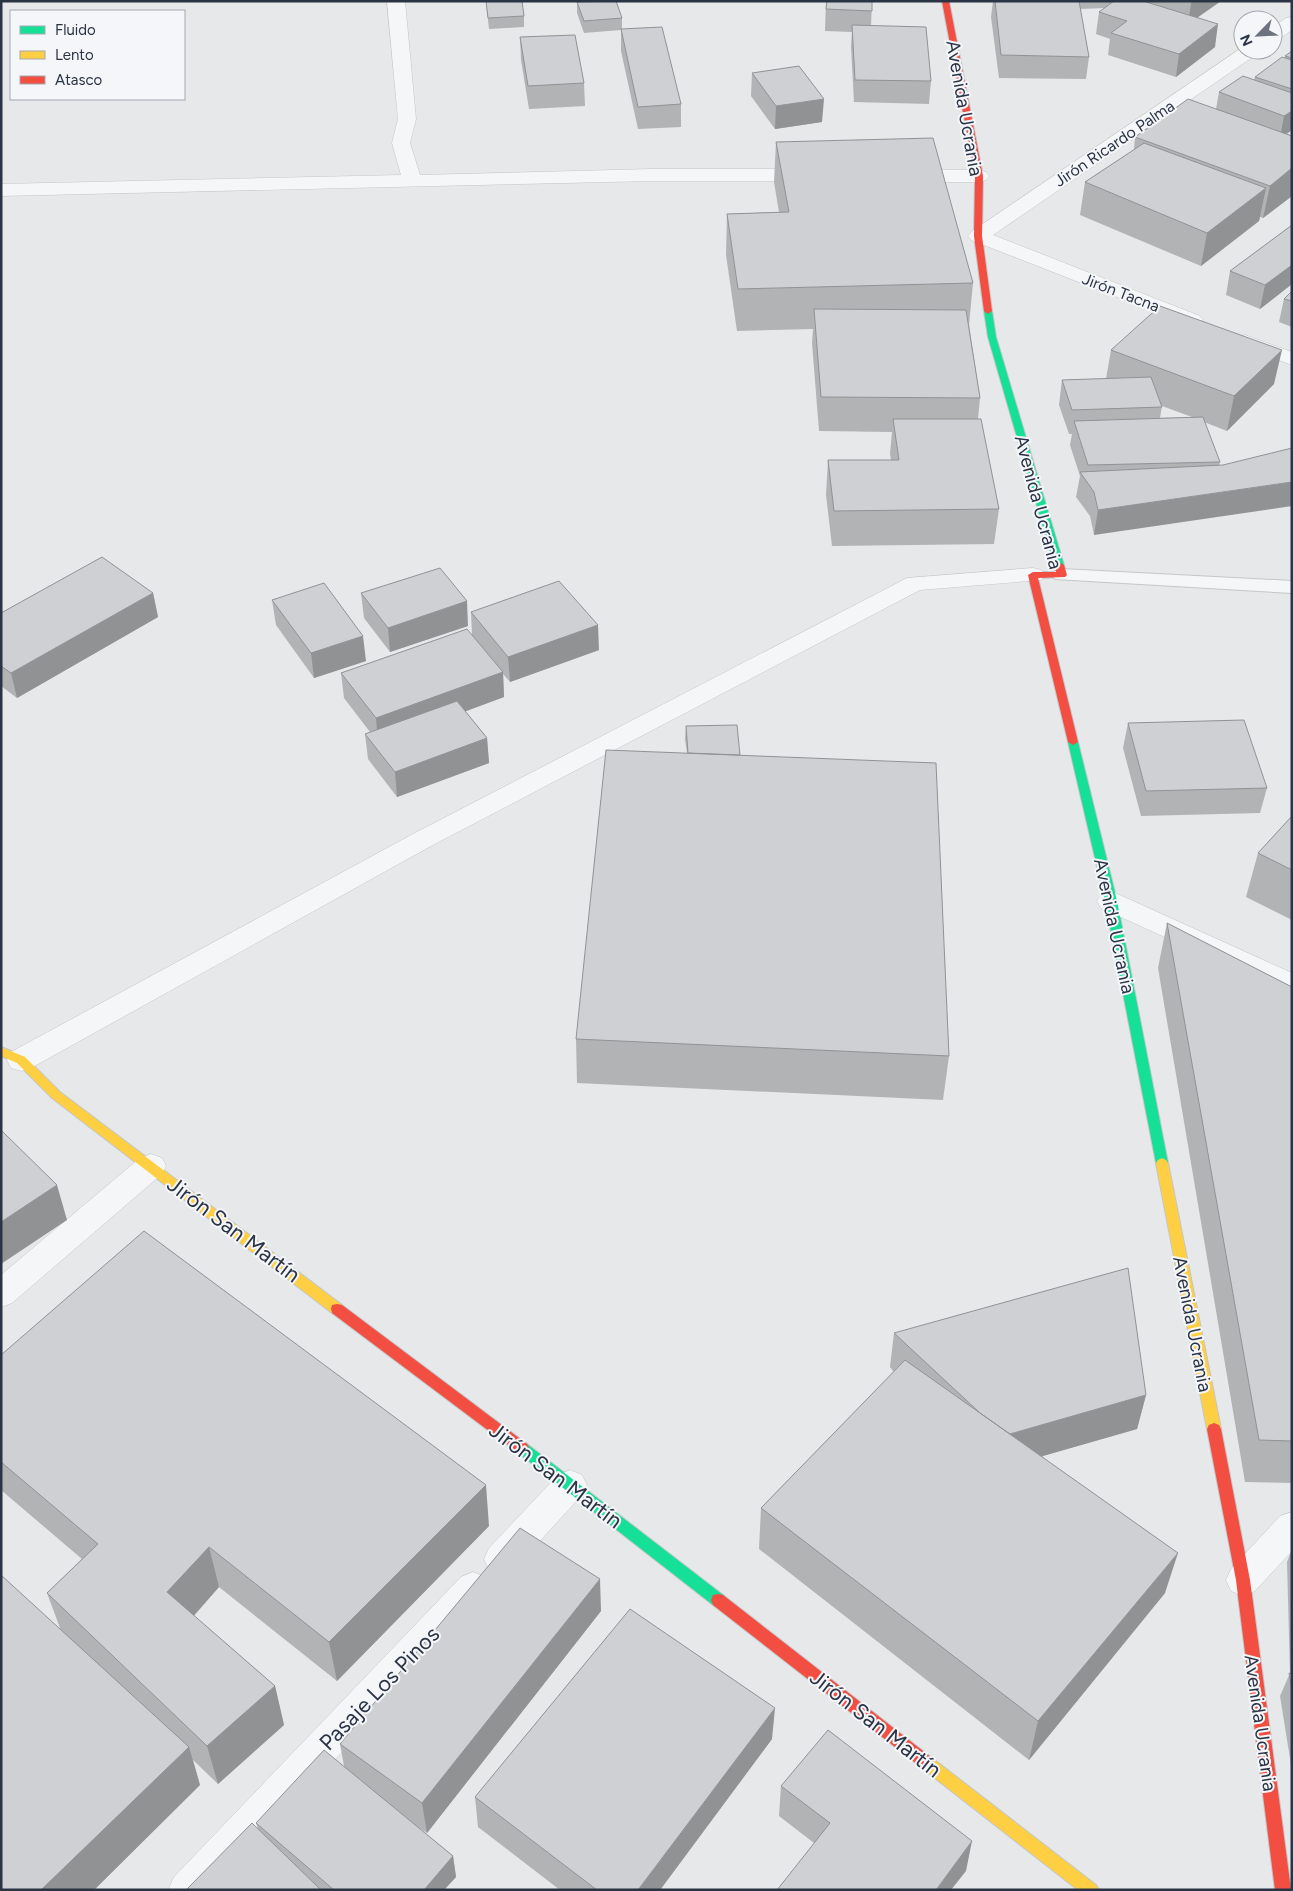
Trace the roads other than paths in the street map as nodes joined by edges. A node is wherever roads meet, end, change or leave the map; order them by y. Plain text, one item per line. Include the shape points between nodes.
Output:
1 (396, 1) edge
2 (945, 1) edge
3 (1236, 60) edge
4 (1167, 107) junction
5 (1185, 114) edge
6 (830, 176) edge
7 (889, 176) edge
8 (978, 176) junction
9 (412, 180) junction
10 (1, 190) edge
11 (978, 236) junction
12 (1292, 359) edge
13 (1032, 575) junction
14 (1062, 575) junction
15 (1292, 586) edge
16 (1111, 901) junction
17 (1292, 985) edge
18 (11, 1056) edge
19 (151, 1166) junction
20 (1, 1294) edge
21 (570, 1486) junction
22 (1292, 1527) edge
23 (1243, 1580) junction
24 (187, 1890) edge
25 (1091, 1890) edge
26 (1284, 1890) edge

1 - 9 street via 407,119 401,143
2 - 8 main road, Avenida Ucrania
3 - 4 street, Jirón Ricardo Palma
4 - 5 street
4 - 11 street, Jirón Ricardo Palma
6 - 9 street via 652,175
7 - 8 street
8 - 11 main road, Avenida Ucrania
9 - 10 street
11 - 12 street, Jirón Tacna
11 - 14 main road, Avenida Ucrania via 992,337
13 - 14 main road, Avenida Ucrania
13 - 16 main road, Avenida Ucrania
13 - 18 street via 915,583
14 - 15 lane
16 - 17 street
16 - 23 main road, Avenida Ucrania
18 - 19 main road, Jirón San Martín via 56,1095
19 - 20 street
19 - 21 main road, Jirón San Martín
21 - 24 street, Pasaje Los Pinos
21 - 25 main road, Jirón San Martín
22 - 23 street
23 - 26 main road, Avenida Ucrania

